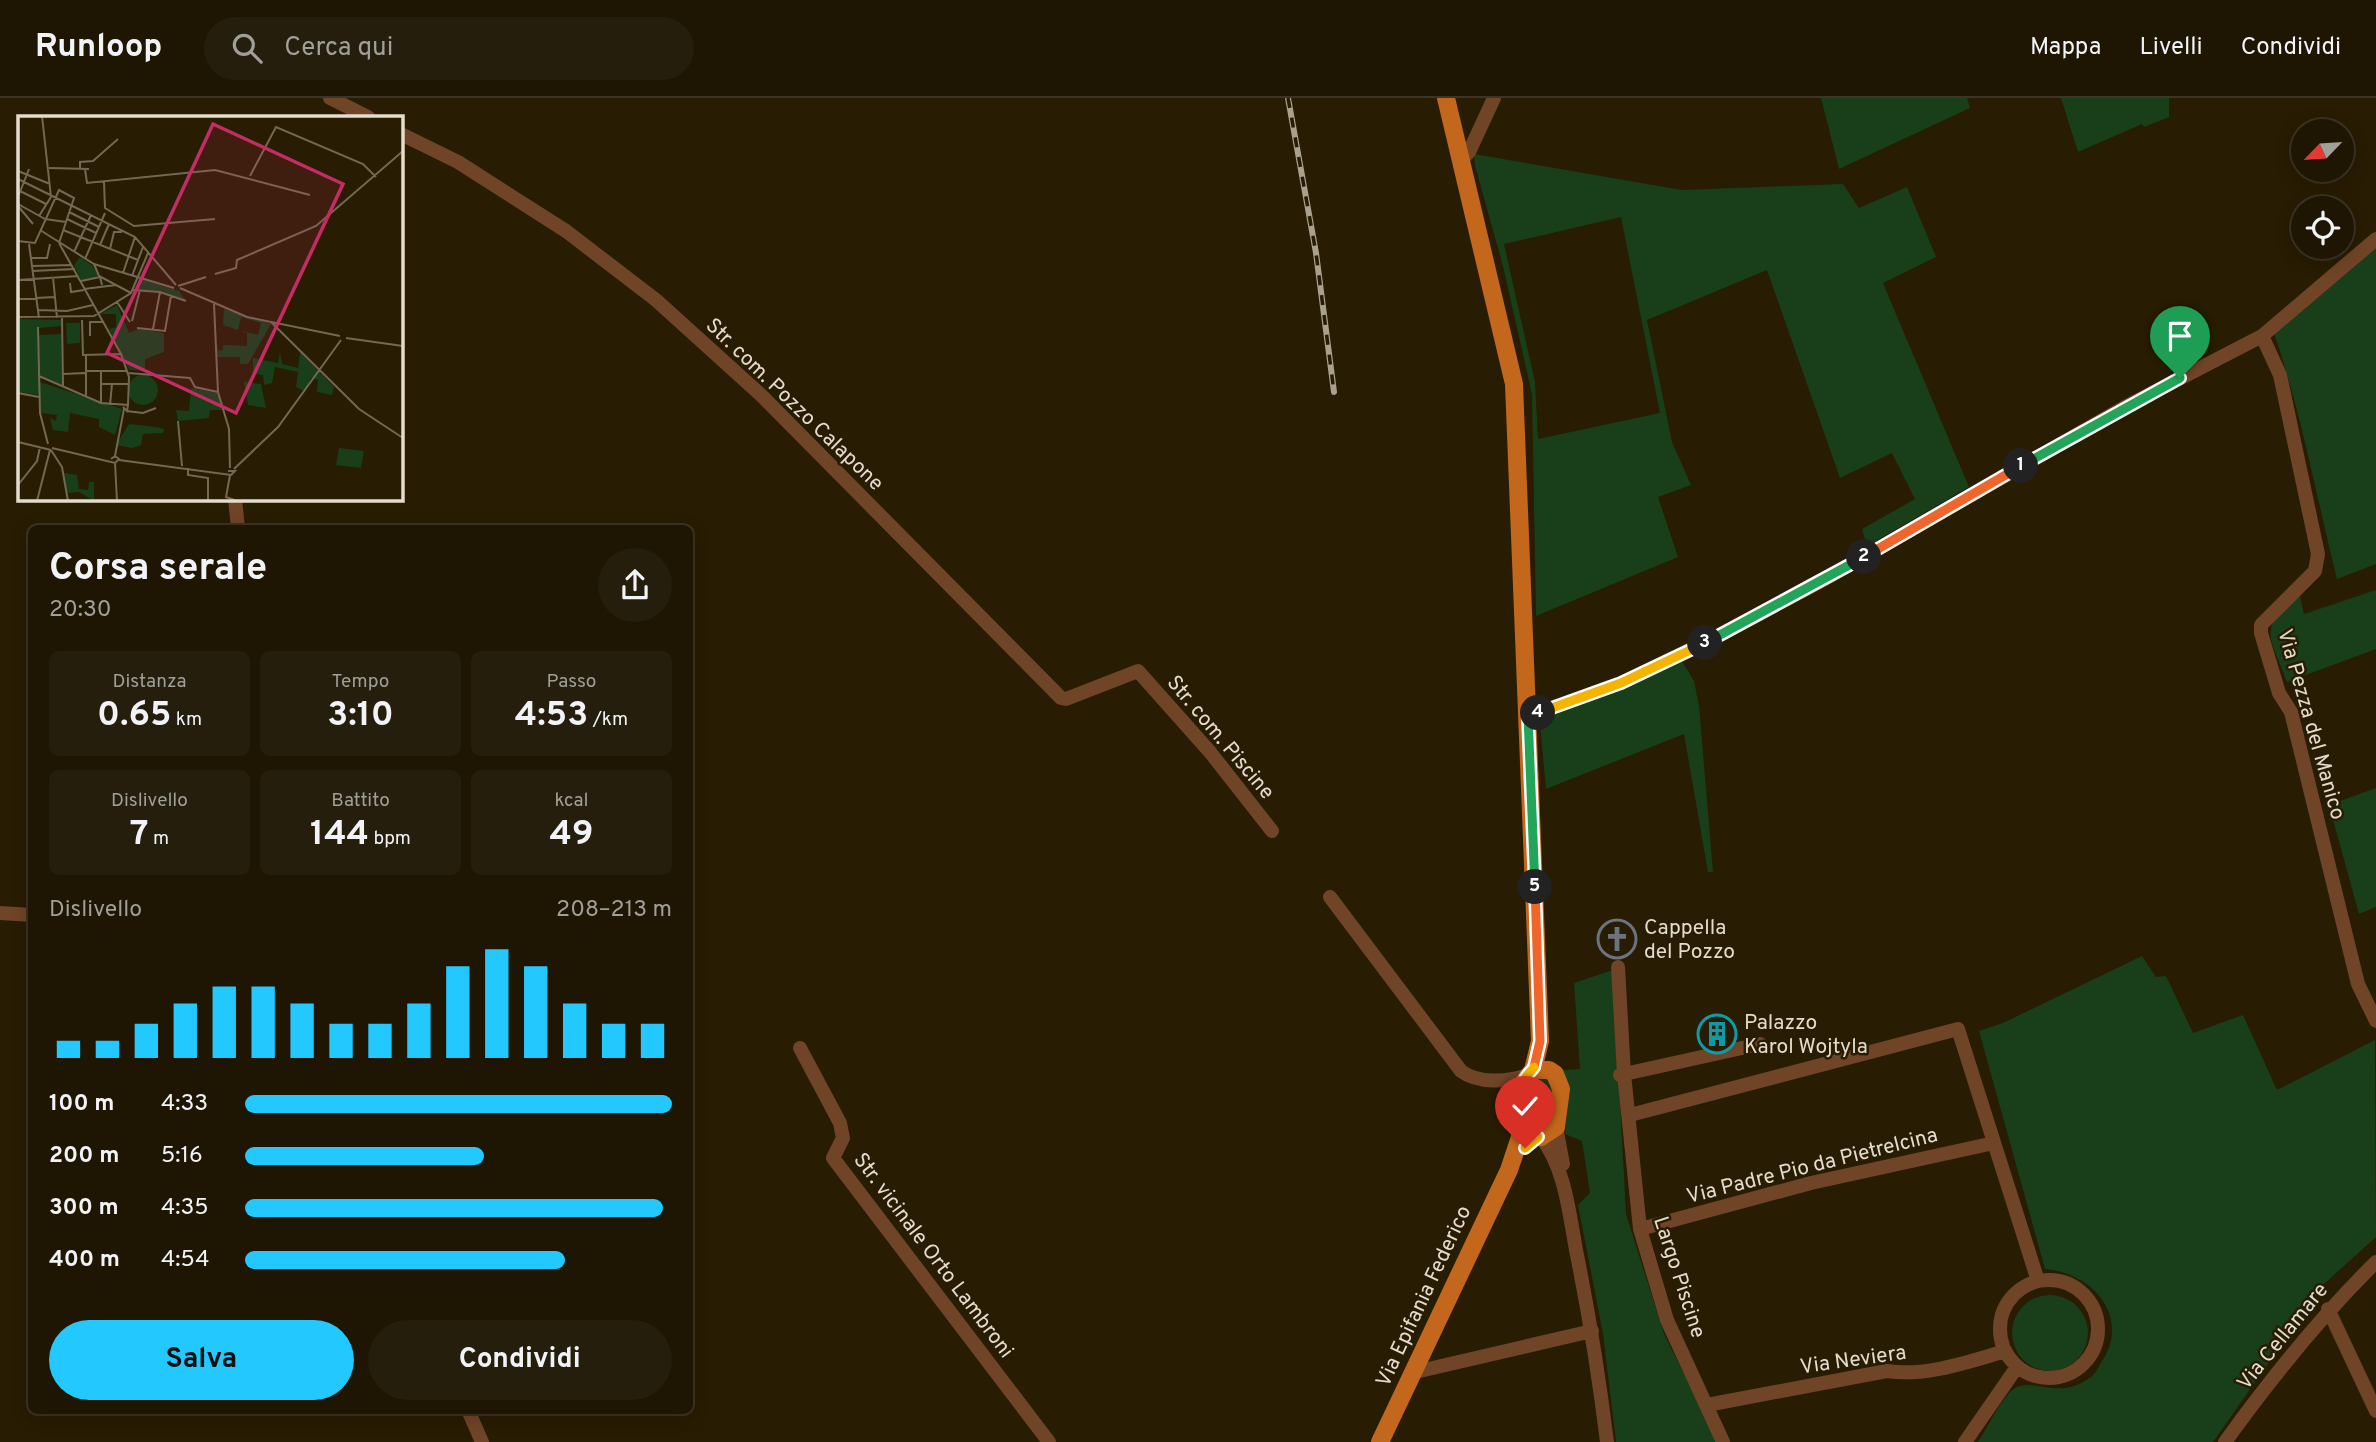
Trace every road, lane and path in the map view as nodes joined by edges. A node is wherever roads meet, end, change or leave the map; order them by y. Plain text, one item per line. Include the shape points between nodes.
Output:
1 (330, 98) edge
2 (1446, 98) edge
3 (1494, 98) edge
4 (366, 116) edge
5 (402, 134) edge
6 (1461, 160) junction
7 (2376, 239) edge
8 (2262, 336) junction
9 (235, 500) edge
10 (238, 525) edge
11 (1138, 671) joint
12 (1528, 716) junction
13 (1272, 831) dead end
14 (1330, 897) dead end
15 (0, 913) edge
16 (28, 915) edge
17 (1536, 967) junction
18 (1618, 967) dead end
19 (2376, 1021) edge
20 (1760, 1044) dead end
21 (800, 1048) dead end
22 (1530, 1073) junction
23 (1553, 1073) junction
24 (1622, 1074) junction
25 (1484, 1080) junction
26 (1523, 1100) junction
27 (1630, 1115) junction
28 (1525, 1122) junction
29 (1556, 1127) junction
30 (1539, 1137) junction
31 (1994, 1143) junction
32 (1509, 1170) junction
33 (1567, 1204) junction
34 (1640, 1229) junction
35 (2376, 1262) edge
36 (2038, 1281) junction
37 (2328, 1309) junction
38 (1592, 1331) junction
39 (2005, 1351) junction
40 (2017, 1367) junction
41 (1411, 1373) junction
42 (1707, 1405) junction
43 (2376, 1411) edge
44 (470, 1414) edge
45 (482, 1442) edge
46 (1049, 1442) edge
47 (1380, 1442) edge
48 (1607, 1442) edge
49 (1723, 1442) edge
50 (1965, 1442) edge
51 (2225, 1442) edge

1 - 4 street
2 - 6 main road
3 - 6 street
5 - 11 street, Str. com. Pozzo Calapone via 458,162 566,231 656,300 761,396 1061,698
6 - 12 main road via 1514,384
7 - 8 street
8 - 12 street via 2123,408 1718,636 1621,683
8 - 19 street, Via Pezza del Manico via 2280,375 2318,554 2315,571 2261,625 2261,633 2279,693 2291,712 2358,984
9 - 10 street
11 - 13 street, Str. com. Piscine
12 - 17 main road
14 - 25 street via 1461,1071
15 - 16 street
17 - 22 main road via 1540,1041
17 - 23 main road
18 - 24 street, Largo Piscine
20 - 24 street
21 - 46 street, Str. vicinale Orto Lambroni via 840,1122 842,1138 833,1158
22 - 23 main road
22 - 25 street via 1514,1079
22 - 26 main road via 1523,1083
23 - 29 main road via 1561,1090
24 - 27 street, Largo Piscine
25 - 26 street
26 - 28 main road
27 - 31 street via 1958,1029
27 - 34 street, Largo Piscine
28 - 30 main road
28 - 32 main road, Via Epifania Federico
29 - 30 main road, Via Epifania Federico
29 - 33 street
30 - 32 main road, Via Epifania Federico
30 - 33 street via 1553,1154
31 - 34 street, Via Padre Pio da Pietrelcina via 1811,1183
31 - 36 street
32 - 41 main road, Via Epifania Federico
33 - 38 street
34 - 42 street, Largo Piscine via 1667,1320
35 - 37 street, Via Cellamare
36 - 39 street via 2013,1296 2005,1308 2000,1322
36 - 40 street via 2055,1280 2085,1295 2099,1325 2097,1341 2091,1357 2065,1377 2032,1376
37 - 43 street
37 - 51 street, Via Cellamare
38 - 41 street
38 - 48 street
39 - 40 street
39 - 42 street, Via Neviera via 1905,1374 1887,1371
40 - 50 street
41 - 47 main road, Via Epifania Federico
42 - 49 street, Largo Piscine
44 - 45 street

